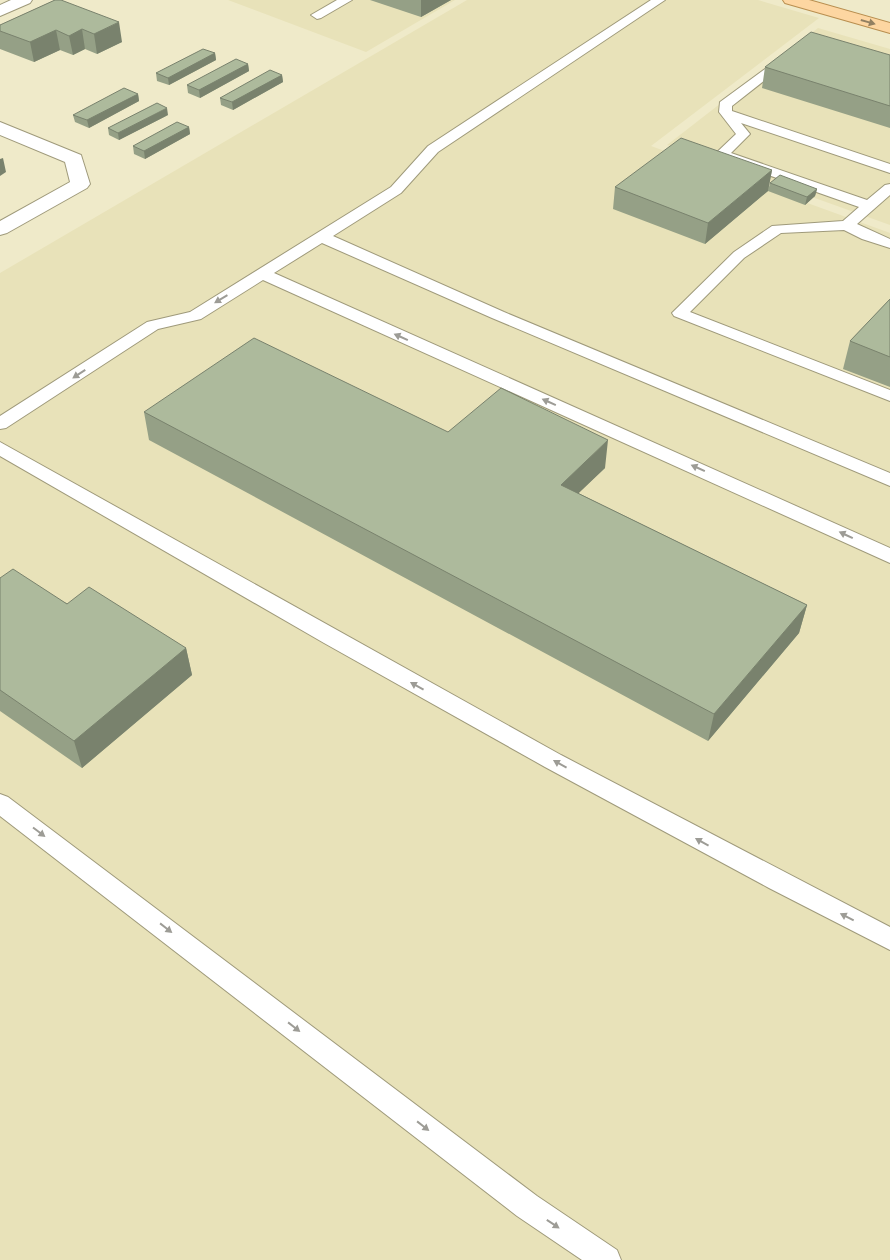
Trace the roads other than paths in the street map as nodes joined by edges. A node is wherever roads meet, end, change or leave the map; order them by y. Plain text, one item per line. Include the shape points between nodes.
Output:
1 (24, 0) edge
2 (346, 0) edge
3 (659, 0) edge
4 (791, 0) edge
5 (0, 11) edge
6 (317, 15) dead end
7 (890, 28) edge
8 (786, 58) edge
9 (728, 114) junction
10 (0, 128) edge
11 (890, 169) edge
12 (890, 188) edge
13 (871, 206) junction
14 (847, 225) junction
15 (0, 229) edge
16 (322, 237) junction
17 (890, 244) edge
18 (263, 274) junction
19 (890, 396) edge
20 (0, 424) edge
21 (0, 448) edge
22 (890, 480) edge
23 (890, 556) edge
24 (0, 803) edge
25 (890, 939) edge
26 (607, 1260) edge

1 - 5 street
2 - 6 lane
3 - 16 lane via 433,149 396,190
4 -> 7 main road
8 - 9 lane via 725,105
9 - 11 lane
9 - 13 lane via 743,134 722,154
10 - 15 street via 74,159 80,184
12 - 13 lane
13 - 14 lane
14 - 17 lane
14 - 19 lane via 777,229 740,255 680,312
16 - 18 lane
16 - 22 lane
18 -> 20 lane via 195,316 153,326
23 -> 18 lane
25 -> 21 lane via 707,845 267,603
24 -> 26 lane via 527,1206

